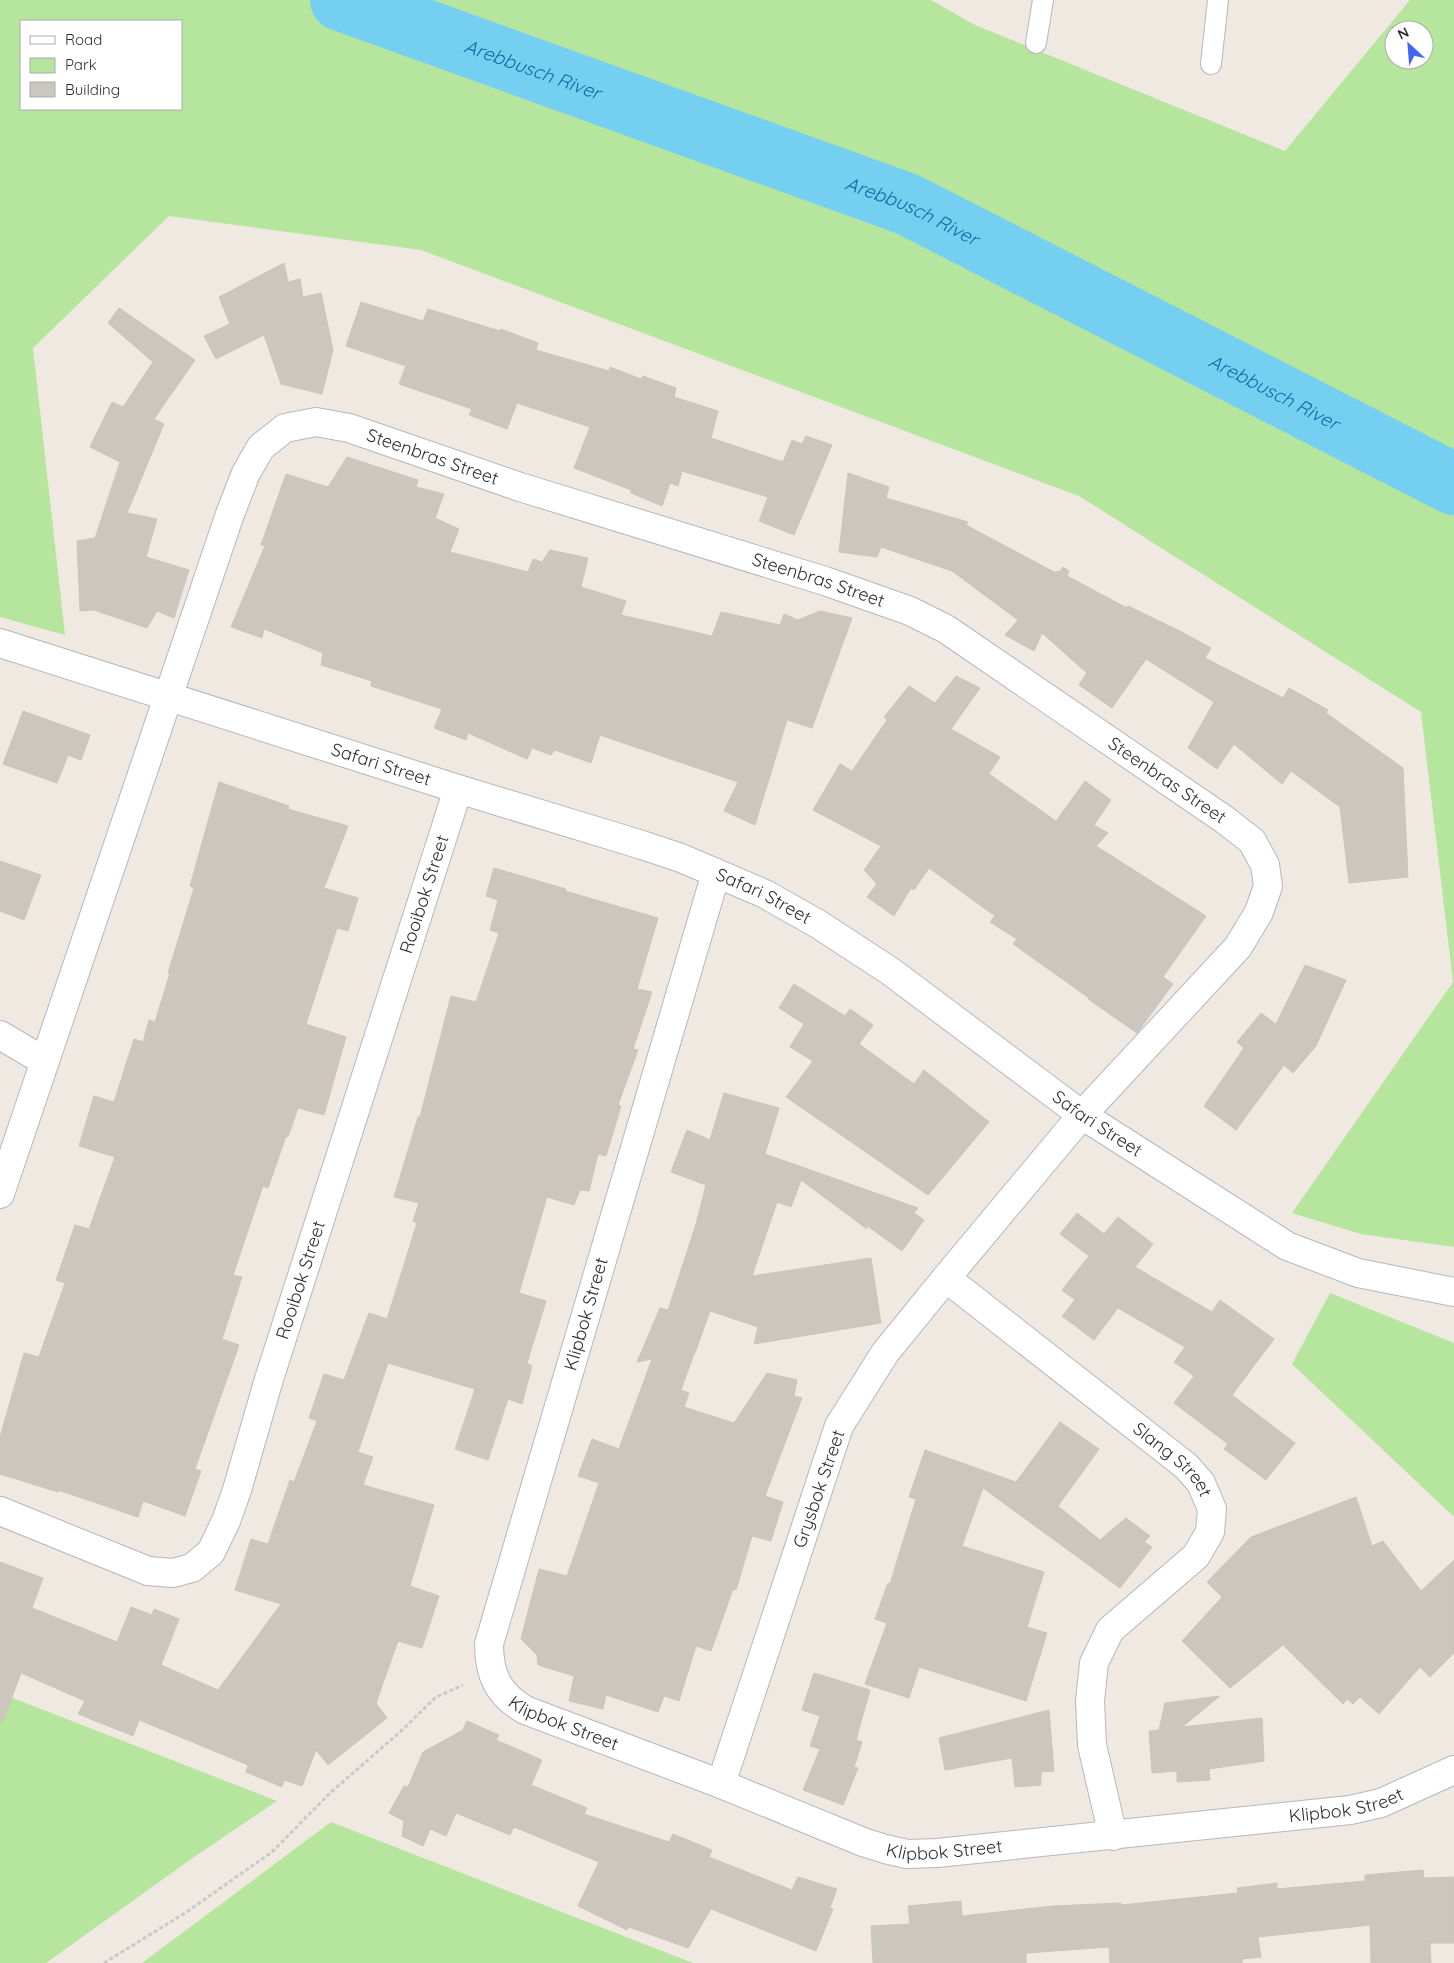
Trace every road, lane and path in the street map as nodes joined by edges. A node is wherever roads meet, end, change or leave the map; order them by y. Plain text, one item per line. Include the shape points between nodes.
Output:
1 (1043, 0) edge
2 (1218, 0) edge
3 (1036, 43) dead end
4 (1211, 64) dead end
5 (0, 643) edge
6 (169, 697) junction
7 (458, 789) junction
8 (716, 873) junction
9 (0, 1035) edge
10 (44, 1061) junction
11 (1082, 1115) junction
12 (0, 1194) edge
13 (946, 1278) junction
14 (1454, 1292) edge
15 (0, 1511) edge
16 (492, 1672) junction
17 (1454, 1770) edge
18 (721, 1784) junction
19 (1113, 1836) junction
20 (104, 1963) edge

1 - 3 lane
2 - 4 lane
5 - 6 street, Safari Street
6 - 7 street, Safari Street
6 - 10 street
6 - 11 street, Steenbras Street via 246,474 261,447 285,428 316,422 349,428 520,488 825,581 910,611 946,629 1226,820 1252,841 1265,865 1268,886 1259,912 1238,947
7 - 8 street, Safari Street via 650,847
7 - 15 street, Rooibok Street via 272,1370 237,1490 211,1552 192,1568 173,1573 148,1571
8 - 11 street, Safari Street via 787,905 890,971
8 - 16 street, Klipbok Street via 489,1644
9 - 10 street
10 - 12 street
11 - 13 street, Grysbok Street
11 - 14 street, Safari Street via 1287,1246 1358,1273
13 - 18 street, Grysbok Street via 885,1353 839,1426
13 - 19 street, Slang Street via 1186,1466 1201,1483 1212,1509 1210,1532 1196,1556 1110,1630 1094,1663 1090,1701 1092,1745
16 - 18 street, Klipbok Street via 510,1701 524,1710
16 - 20 path via 436,1697 330,1793 272,1852 185,1913
17 - 19 street, Klipbok Street via 1381,1802 1350,1810
18 - 19 street, Klipbok Street via 863,1842 907,1854

